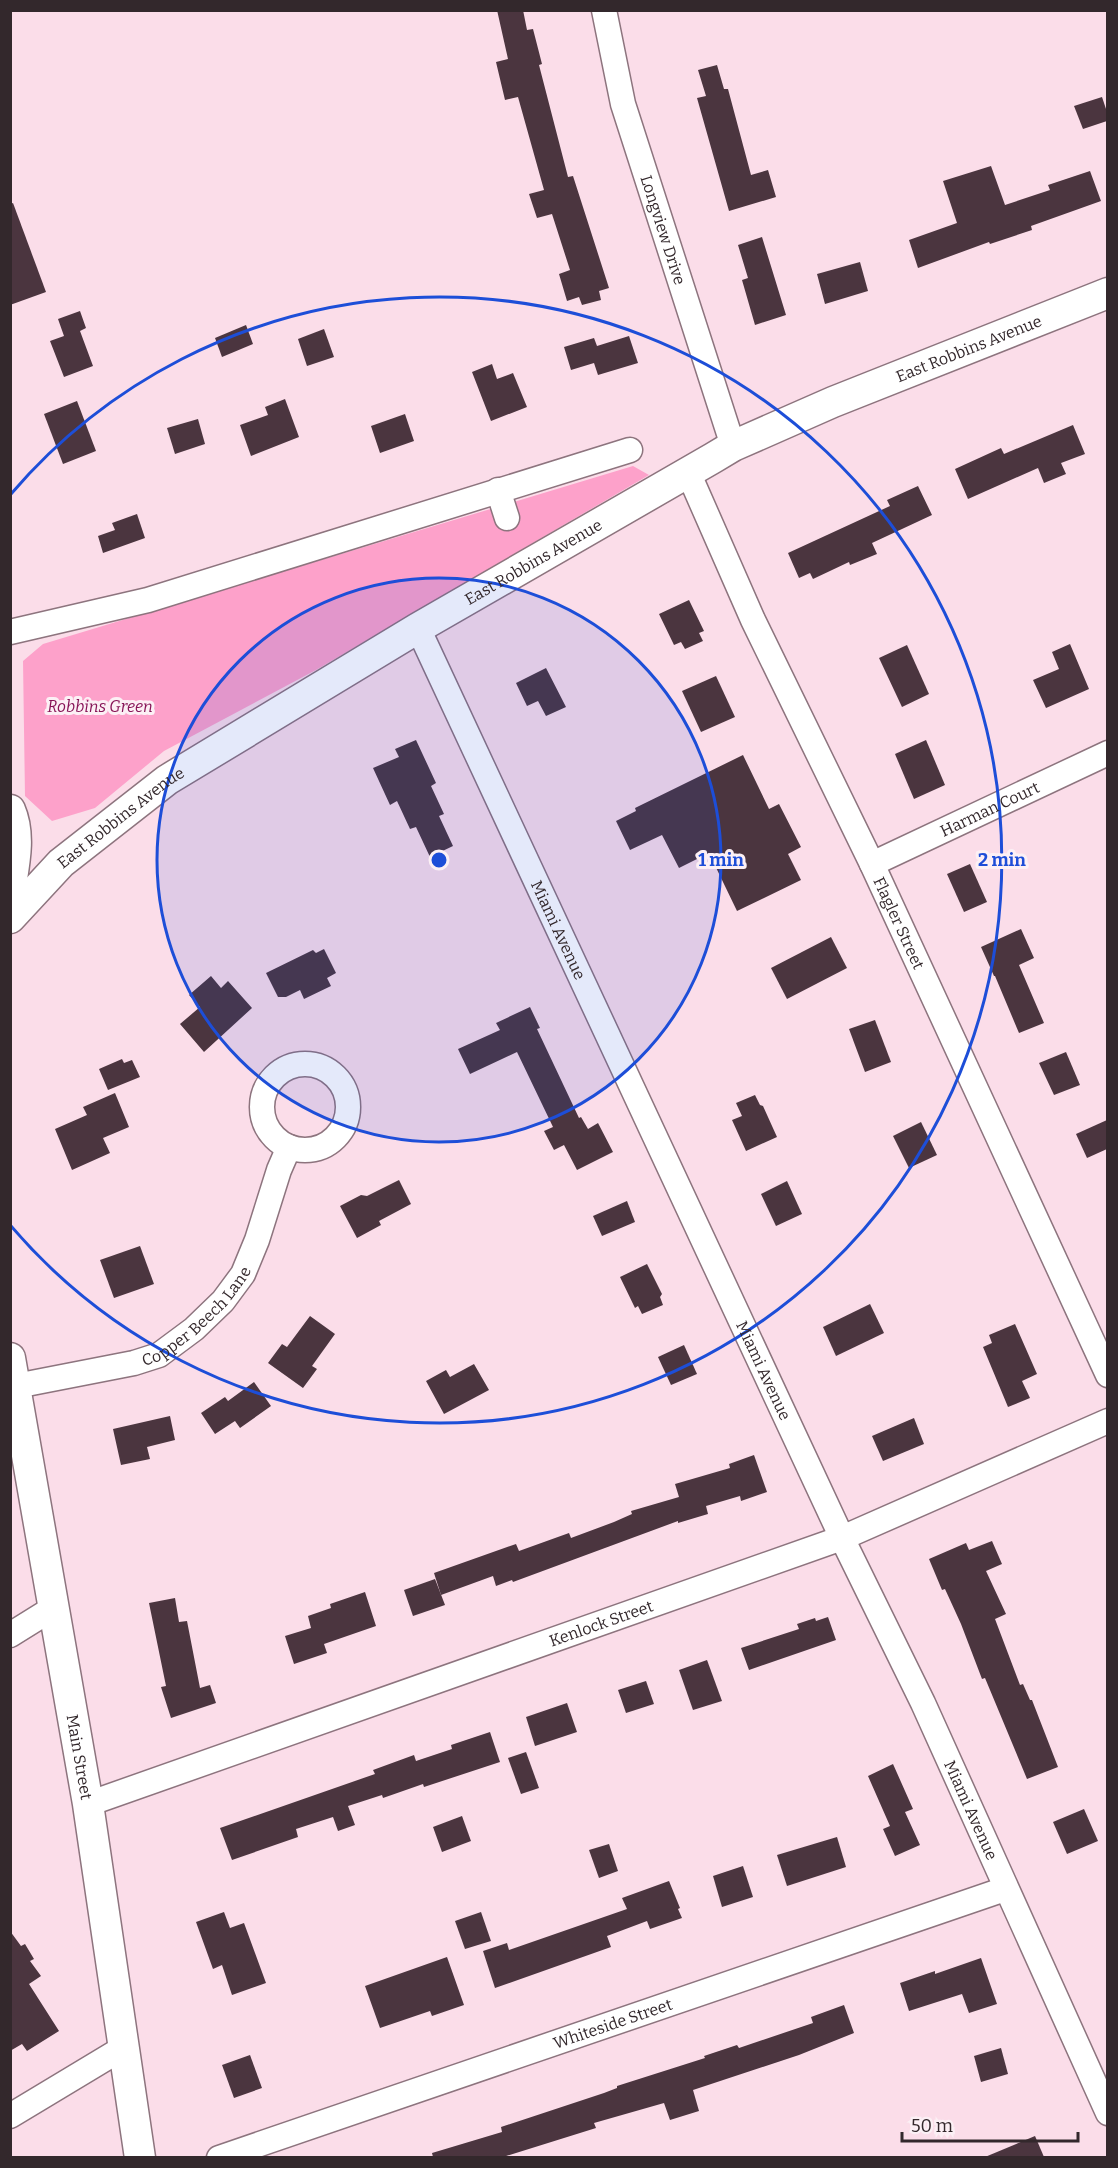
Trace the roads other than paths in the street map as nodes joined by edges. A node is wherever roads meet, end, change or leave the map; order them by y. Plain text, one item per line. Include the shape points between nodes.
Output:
1 (604, 10) edge
2 (1107, 293) edge
3 (734, 446) junction
4 (630, 450) dead end
5 (688, 472) junction
6 (498, 490) junction
7 (507, 519) dead end
8 (418, 628) junction
9 (10, 632) edge
10 (1107, 753) edge
11 (10, 810) edge
12 (872, 864) junction
13 (10, 891) edge
14 (10, 918) edge
15 (290, 1147) dead end
16 (13, 1372) edge
17 (1107, 1375) edge
18 (1107, 1422) edge
19 (842, 1538) junction
20 (55, 1607) junction
21 (10, 1635) edge
22 (88, 1804) junction
23 (1005, 1889) junction
24 (123, 2048) junction
25 (1107, 2114) edge
26 (10, 2116) edge
27 (140, 2157) edge
28 (219, 2157) edge

1 - 3 street, Longview Drive via 623,104
2 - 3 main road, East Robbins Avenue via 833,402
3 - 5 main road, East Robbins Avenue
4 - 6 street
5 - 8 main road, East Robbins Avenue
5 - 12 street, Flagler Street via 753,620
6 - 7 street
6 - 9 street via 148,600
8 - 14 main road, East Robbins Avenue via 167,780 61,863
8 - 19 street, Miami Avenue
10 - 12 street, Harman Court
11 - 13 main road via 15,853
12 - 17 street, Flagler Street
15 - 16 street, Copper Beech Lane via 243,1274 224,1301 194,1329 159,1355 134,1363
16 - 20 main road, Main Street
18 - 19 street, Kenlock Street
19 - 22 street, Kenlock Street
19 - 23 street, Miami Avenue via 923,1703
20 - 21 street
20 - 22 main road, Main Street
22 - 24 main road, Main Street
23 - 25 street, Miami Avenue
23 - 28 street, Whiteside Street
24 - 26 street
24 - 27 main road, Main Street

